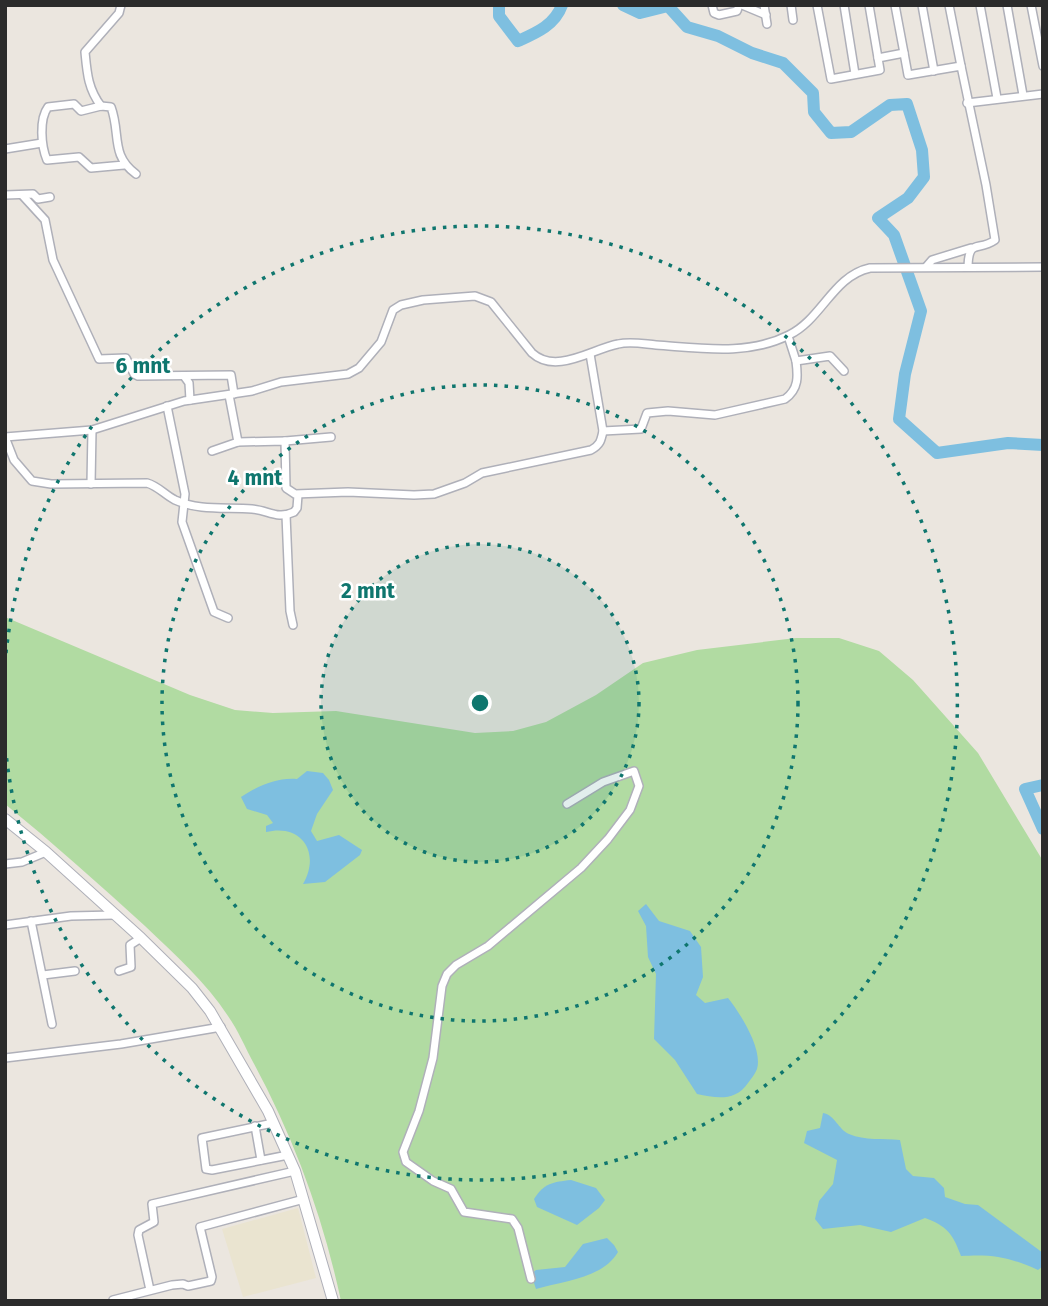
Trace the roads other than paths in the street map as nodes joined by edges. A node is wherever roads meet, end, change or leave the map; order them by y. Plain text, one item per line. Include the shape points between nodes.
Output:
1 (121, 5) edge
2 (712, 5) edge
3 (741, 5) edge
4 (764, 5) edge
5 (791, 5) edge
6 (817, 5) edge
7 (844, 5) edge
8 (869, 5) edge
9 (895, 5) edge
10 (922, 5) edge
11 (949, 5) edge
12 (980, 5) edge
13 (1006, 5) edge
14 (1031, 5) edge
15 (766, 15) junction
16 (793, 20) dead end
17 (767, 24) dead end
18 (904, 53) junction
19 (878, 58) junction
20 (961, 66) junction
21 (1043, 66) edge
22 (934, 71) junction
23 (855, 74) junction
24 (1043, 94) edge
25 (1023, 95) junction
26 (997, 98) junction
27 (967, 103) junction
28 (101, 106) junction
29 (42, 143) junction
30 (5, 149) edge
31 (124, 164) junction
32 (136, 174) dead end
33 (5, 195) edge
34 (23, 196) junction
35 (50, 197) dead end
36 (972, 248) junction
37 (968, 266) junction
38 (922, 267) junction
39 (1043, 267) edge
40 (788, 336) junction
41 (590, 354) junction
42 (796, 361) junction
43 (844, 371) dead end
44 (184, 376) junction
45 (231, 394) junction
46 (190, 400) junction
47 (167, 406) junction
48 (92, 429) junction
49 (603, 430) junction
50 (5, 437) edge
51 (331, 437) dead end
52 (285, 441) junction
53 (238, 442) junction
54 (212, 451) dead end
55 (91, 484) junction
56 (298, 495) junction
57 (184, 502) junction
58 (286, 515) junction
59 (228, 618) dead end
60 (293, 625) dead end
61 (567, 804) dead end
62 (5, 819) edge
63 (46, 852) junction
64 (5, 864) edge
65 (114, 915) junction
66 (31, 921) junction
67 (5, 925) edge
68 (141, 938) junction
69 (75, 971) dead end
70 (119, 971) dead end
71 (43, 975) junction
72 (52, 1024) dead end
73 (221, 1027) junction
74 (5, 1058) edge
75 (273, 1123) junction
76 (255, 1126) junction
77 (288, 1155) junction
78 (261, 1160) junction
79 (295, 1171) junction
80 (304, 1199) junction
81 (531, 1279) dead end
82 (150, 1290) junction
83 (113, 1300) edge
84 (333, 1301) edge

1 - 28 street via 120,13 85,52 91,93
2 - 3 street via 719,15
3 - 15 street
4 - 15 street
5 - 16 street
6 - 23 street via 831,79
7 - 23 street
8 - 19 street
9 - 18 street
10 - 22 street
11 - 20 street
12 - 26 street
13 - 25 street
14 - 21 street
15 - 17 street
18 - 19 street
18 - 22 street via 908,75
19 - 23 street via 880,70
20 - 22 street
20 - 27 street
24 - 25 street
25 - 26 street
26 - 27 street
27 - 36 street via 995,240
28 - 29 street via 81,111 74,104 48,107
28 - 31 street via 113,110
29 - 30 street
29 - 31 street via 49,161 79,157 91,168
31 - 32 street
33 - 34 street
34 - 35 street
34 - 44 street via 45,220 53,260 99,359 125,358 138,376
36 - 37 street
36 - 38 street
37 - 38 street
37 - 39 street
38 - 40 street via 870,268 851,274
40 - 41 street via 718,350 620,343
40 - 42 street
41 - 45 street via 546,362 532,353 491,302 475,296 423,300 393,310 384,339 355,371
41 - 49 street
42 - 43 street via 831,356
42 - 49 street via 799,376 786,399 715,415 647,412 641,429
44 - 45 street via 231,375
44 - 46 street
45 - 46 street
45 - 53 street
46 - 47 street
47 - 48 street
47 - 57 street
48 - 50 street
48 - 55 street
49 - 56 street via 601,442 591,450 482,473 434,494
50 - 55 street via 14,460 32,481
51 - 52 street
52 - 53 street
52 - 56 street via 286,488
53 - 54 street
55 - 57 street via 147,483
56 - 58 street via 297,508
57 - 58 street
57 - 59 street via 182,522 213,609 216,615
58 - 60 street
61 - 81 street via 603,782 634,771 639,786 630,810 608,839 581,868 488,946 447,974 433,1058 403,1153 406,1162 451,1189 464,1212 512,1219
62 - 63 street
63 - 64 street
63 - 65 street
65 - 66 street
65 - 68 street
66 - 67 street
66 - 71 street
68 - 70 street via 130,945 131,967
68 - 73 street via 192,988
69 - 71 street
71 - 72 street
73 - 74 street
73 - 75 street
75 - 76 street
75 - 77 street
76 - 78 street
76 - 78 street via 204,1137 206,1169
77 - 78 street
77 - 79 street
79 - 80 street
79 - 82 street via 152,1204 154,1222 138,1235
80 - 82 street via 203,1224 200,1231 211,1281
80 - 84 street
82 - 83 street

